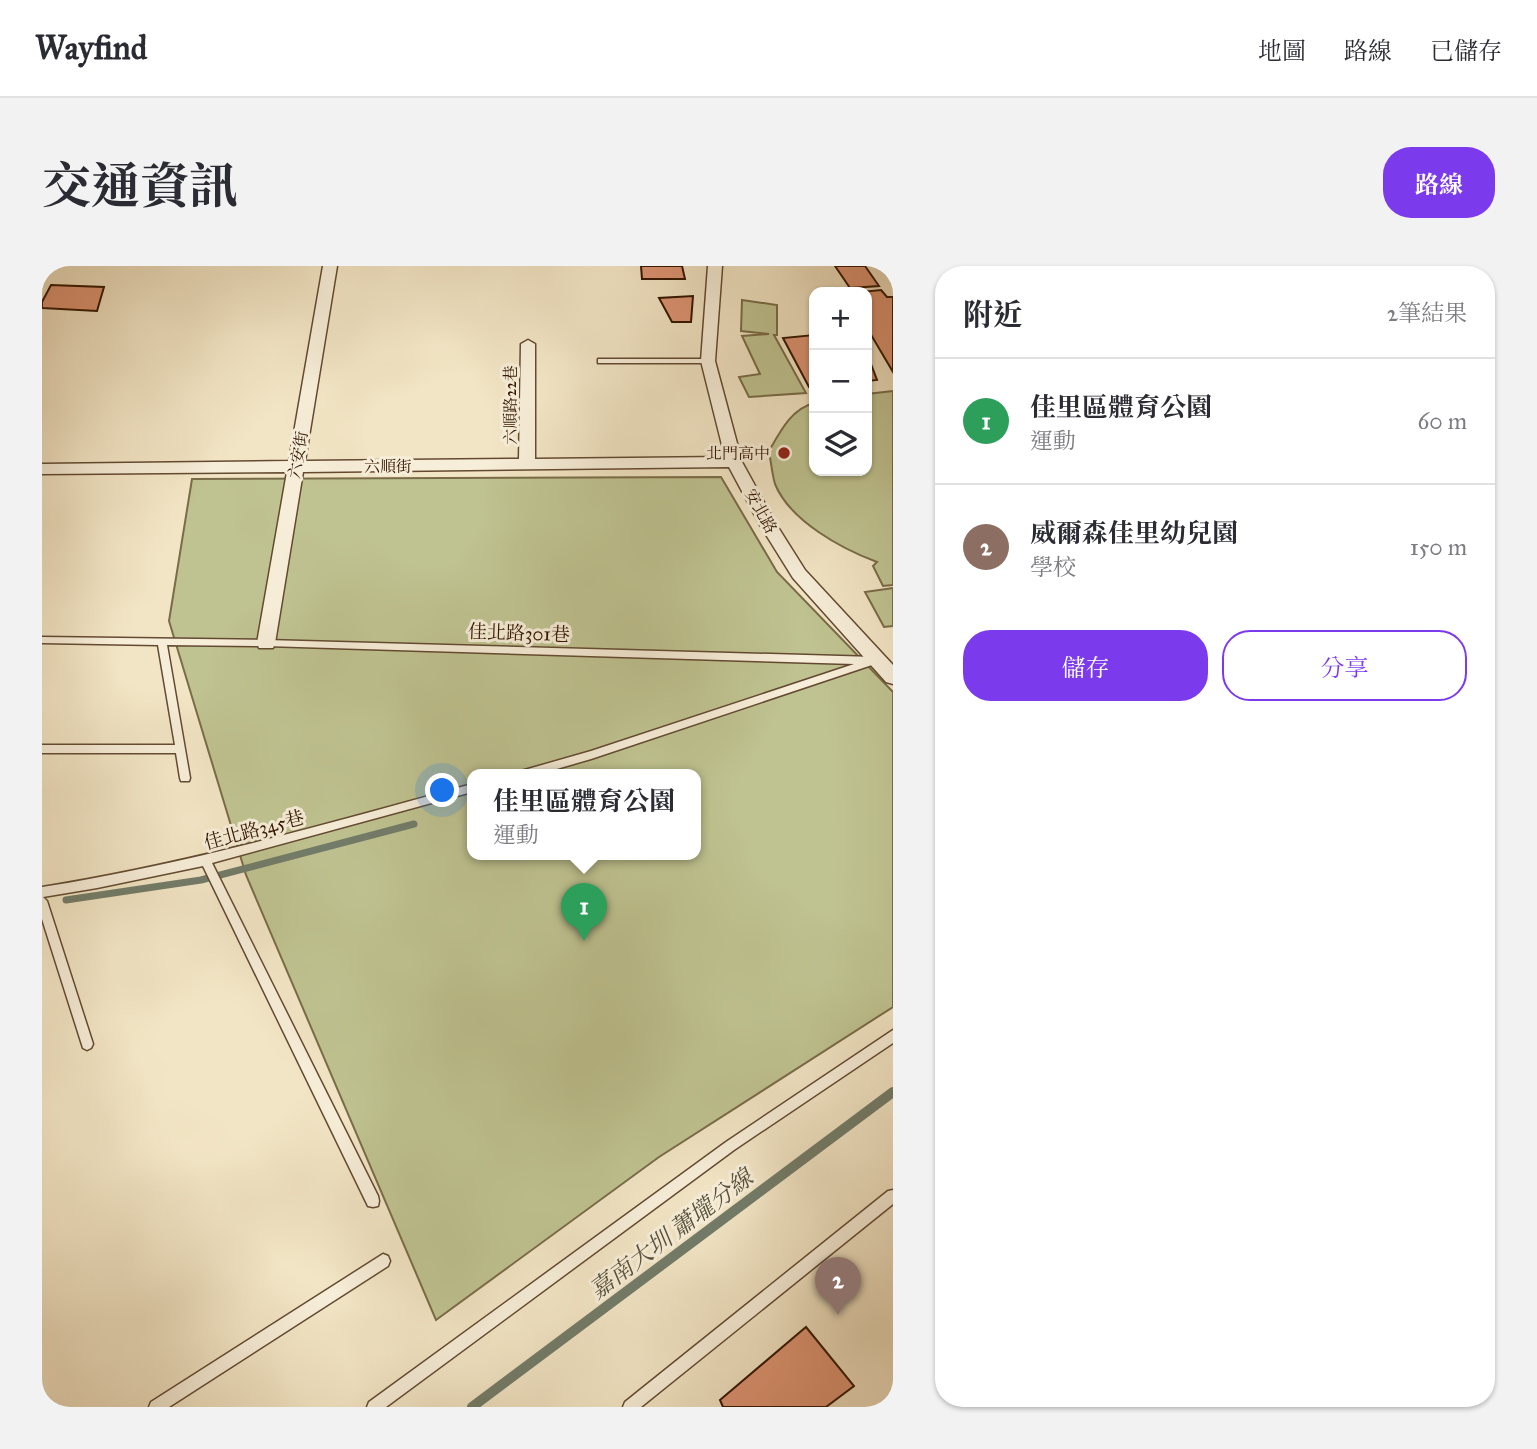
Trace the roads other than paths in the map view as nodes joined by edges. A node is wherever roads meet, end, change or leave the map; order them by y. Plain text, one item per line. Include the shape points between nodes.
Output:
1 (330, 266) edge
2 (715, 266) edge
3 (528, 344) dead end
4 (601, 361) dead end
5 (708, 361) junction
6 (734, 462) junction
7 (527, 466) junction
8 (296, 467) junction
9 (42, 469) edge
10 (42, 640) edge
11 (162, 641) junction
12 (266, 643) junction
13 (875, 661) junction
14 (893, 677) edge
15 (42, 749) edge
16 (180, 749) junction
17 (542, 769) edge
18 (184, 778) dead end
19 (467, 789) edge
20 (206, 860) junction
21 (42, 892) edge
22 (42, 901) edge
23 (893, 1036) edge
24 (87, 1044) dead end
25 (893, 1196) edge
26 (373, 1200) dead end
27 (383, 1261) dead end
28 (156, 1407) edge
29 (374, 1407) edge
30 (630, 1407) edge

1 - 8 street, 六安街
2 - 5 street, 安北路
3 - 7 street, 六順路22巷
4 - 5 lane
5 - 6 street, 安北路
6 - 7 street, 六順街
6 - 13 street, 安北路 via 799,574
7 - 8 street, 六順街
8 - 9 street, 六順街
8 - 12 street, 六安街
10 - 11 lane, 佳北路301巷
11 - 12 lane, 佳北路301巷
11 - 16 lane
12 - 13 lane, 佳北路301巷
13 - 14 street, 安北路
13 - 17 lane
15 - 16 lane
16 - 18 lane
19 - 20 lane, 佳北路345巷
20 - 21 lane, 佳北路345巷 via 112,882
20 - 26 lane
22 - 24 lane
23 - 29 lane via 730,1146
25 - 30 lane
27 - 28 lane

